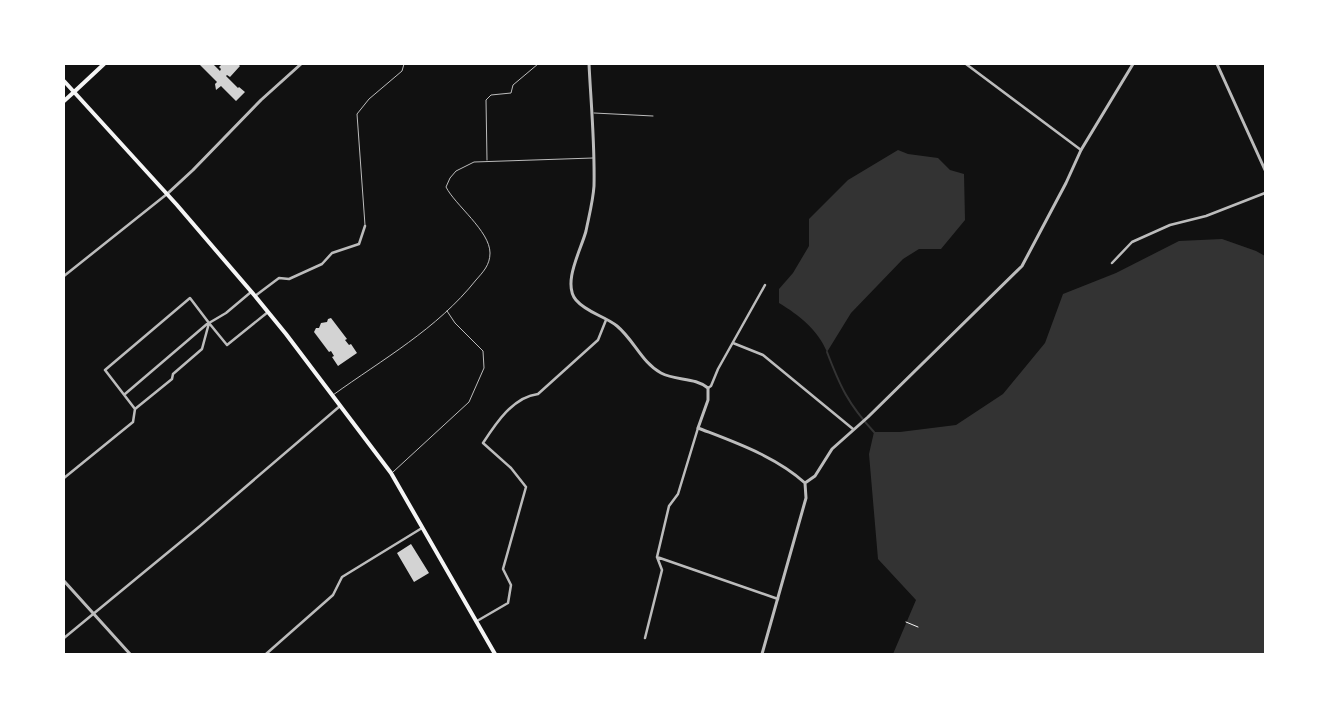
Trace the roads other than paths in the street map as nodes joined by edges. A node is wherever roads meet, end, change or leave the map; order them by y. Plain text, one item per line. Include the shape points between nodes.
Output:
1 (104, 64) edge
2 (301, 64) edge
3 (404, 64) edge
4 (538, 64) edge
5 (589, 64) edge
6 (966, 64) edge
7 (1132, 64) edge
8 (1218, 64) edge
9 (64, 81) edge
10 (74, 92) junction
11 (64, 101) edge
12 (591, 113) junction
13 (653, 116) dead end
14 (1081, 150) junction
15 (593, 158) junction
16 (486, 161) junction
17 (1265, 170) edge
18 (1265, 193) edge
19 (167, 194) junction
20 (365, 226) joint
21 (1112, 263) dead end
22 (64, 276) edge
23 (765, 285) dead end
24 (252, 292) junction
25 (255, 296) junction
26 (447, 310) junction
27 (268, 312) junction
28 (606, 320) junction
29 (209, 323) junction
30 (733, 343) junction
31 (708, 388) junction
32 (125, 394) junction
33 (332, 395) junction
34 (340, 406) junction
35 (136, 409) junction
36 (698, 428) junction
37 (853, 429) junction
38 (391, 474) junction
39 (64, 478) edge
40 (805, 483) junction
41 (423, 528) junction
42 (657, 557) junction
43 (64, 581) edge
44 (778, 599) junction
45 (93, 614) junction
46 (477, 622) junction
47 (64, 638) edge
48 (645, 638) dead end
49 (130, 654) edge
50 (266, 654) edge
51 (495, 654) edge
52 (762, 654) edge

1 - 10 main road
2 - 19 street
3 - 20 lane via 402,71 368,99 357,114
4 - 16 lane via 513,85 511,93 491,95 486,100
5 - 12 street
6 - 14 street
7 - 14 street
8 - 17 street
9 - 10 main road
10 - 11 main road
10 - 19 main road
12 - 13 lane
12 - 15 street
14 - 37 street via 1022,266
15 - 16 lane
15 - 28 street via 592,204 570,279 571,293 583,307
16 - 26 lane via 464,166 450,178 446,187 467,212 490,252 487,266
18 - 21 street via 1206,216 1170,224 1132,242
19 - 22 street
19 - 24 main road
20 - 25 street via 359,244 332,253 322,264 289,279 279,278
23 - 30 street
24 - 25 main road
24 - 29 street
25 - 27 main road
26 - 33 lane via 411,342
26 - 38 lane via 455,323 483,351 484,368 469,402
27 - 29 street via 227,345
27 - 33 main road
28 - 31 street via 616,324 656,370 696,381
28 - 46 street via 598,340 538,394 518,401 492,428 483,443 511,468 526,487 502,569 510,585 508,603
29 - 32 street
29 - 32 street via 190,298 105,370
29 - 35 street via 202,349
30 - 31 street
30 - 37 street via 763,355
31 - 36 street via 708,400
32 - 35 street
33 - 34 main road
34 - 38 main road
34 - 45 street
35 - 39 street via 133,422
36 - 40 street via 747,447 794,472
36 - 42 street via 678,494 669,506
37 - 40 street via 832,449 815,476
38 - 41 main road
40 - 44 street via 806,498
41 - 46 main road
41 - 50 street via 342,577 333,595
42 - 44 street
42 - 48 street via 662,570
43 - 45 street
44 - 52 street
45 - 47 street
45 - 49 street
46 - 51 main road

